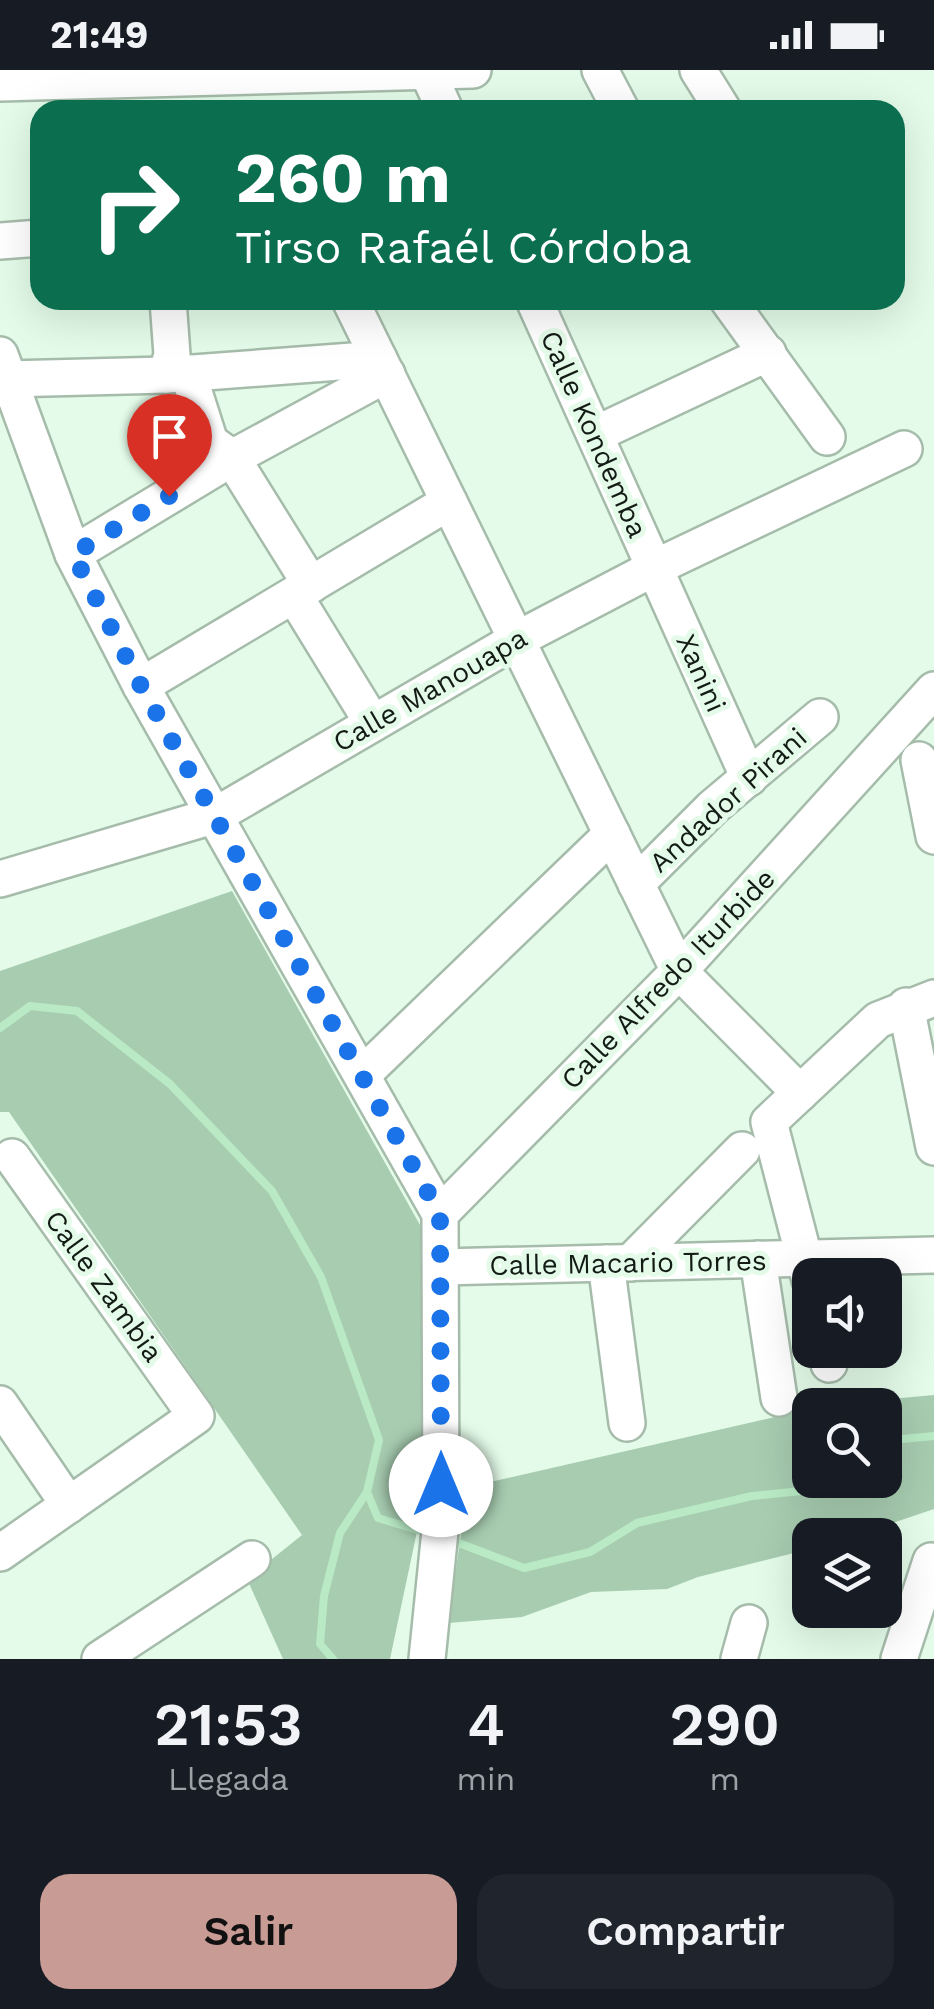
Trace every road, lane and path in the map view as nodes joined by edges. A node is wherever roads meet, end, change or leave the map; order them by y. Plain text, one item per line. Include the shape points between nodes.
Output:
1 (473, 70) edge
2 (600, 70) edge
3 (698, 70) edge
4 (428, 73) junction
5 (0, 84) edge
6 (233, 85) edge
7 (160, 96) edge
8 (440, 100) edge
9 (616, 100) edge
10 (718, 100) edge
11 (30, 239) edge
12 (0, 241) edge
13 (169, 310) edge
14 (355, 310) edge
15 (539, 310) edge
16 (736, 310) edge
17 (768, 353) junction
18 (383, 366) junction
19 (4, 367) edge
20 (177, 374) junction
21 (596, 434) junction
22 (826, 437) dead end
23 (904, 449) dead end
24 (232, 458) junction
25 (450, 502) junction
26 (73, 554) junction
27 (654, 568) junction
28 (302, 590) junction
29 (516, 640) junction
30 (141, 686) junction
31 (934, 690) edge
32 (820, 717) dead end
33 (372, 722) junction
34 (915, 754) edge
35 (749, 778) junction
36 (216, 815) junction
37 (612, 834) junction
38 (934, 836) edge
39 (0, 879) edge
40 (636, 884) junction
41 (679, 971) junction
42 (920, 1002) edge
43 (362, 1075) junction
44 (800, 1093) junction
45 (934, 1147) edge
46 (742, 1150) dead end
47 (12, 1156) dead end
48 (440, 1214) junction
49 (934, 1255) edge
50 (805, 1258) edge
51 (902, 1259) edge
52 (758, 1260) junction
53 (618, 1263) junction
54 (792, 1266) edge
55 (442, 1268) junction
56 (779, 1398) dead end
57 (0, 1404) edge
58 (627, 1423) dead end
59 (69, 1504) junction
60 (0, 1553) edge
61 (252, 1559) dead end
62 (931, 1561) dead end
63 (750, 1623) dead end
64 (428, 1649) edge
65 (100, 1659) edge
66 (739, 1659) edge
67 (899, 1659) edge

1 - 4 street
2 - 9 street
3 - 10 street
4 - 6 street
4 - 8 street
5 - 7 street
6 - 7 street
11 - 12 street
13 - 20 street
14 - 18 street
15 - 21 street, Calle Kondemba
16 - 17 street
17 - 21 street
17 - 22 street
18 - 20 street
18 - 24 street
18 - 25 street
19 - 20 street
19 - 26 street
20 - 24 street via 210,442
21 - 27 street, Calle Kondemba
23 - 27 street, Calle Manouapa
24 - 26 street
24 - 28 street
25 - 28 street
25 - 29 street
26 - 30 street
27 - 29 street, Calle Manouapa
27 - 35 street, Xanini
28 - 30 street
28 - 33 street
29 - 33 street, Calle Manouapa
29 - 37 street
30 - 36 street
31 - 34 street, Calle Alfredo Iturbide
32 - 35 street, Andador Pirani
33 - 36 street, Calle Manouapa
34 - 38 street
34 - 41 street, Calle Alfredo Iturbide
35 - 40 street, Andador Pirani
36 - 39 street, Calle Manouapa
36 - 43 street
37 - 40 street
37 - 43 street
40 - 41 street
41 - 44 street
41 - 48 street, Calle Alfredo Iturbide
42 - 44 street via 878,1020
42 - 45 street
43 - 48 street
44 - 50 street via 769,1122
46 - 53 street
47 - 59 street, Calle Zambia via 196,1416
48 - 55 street
49 - 51 street, Calle Macario Torres
52 - 53 street, Calle Macario Torres
52 - 54 street, Calle Macario Torres
52 - 56 street
53 - 55 street, Calle Macario Torres
53 - 58 street
55 - 64 street via 441,1521
57 - 59 street
59 - 60 street
61 - 65 street
62 - 67 street
63 - 66 street

